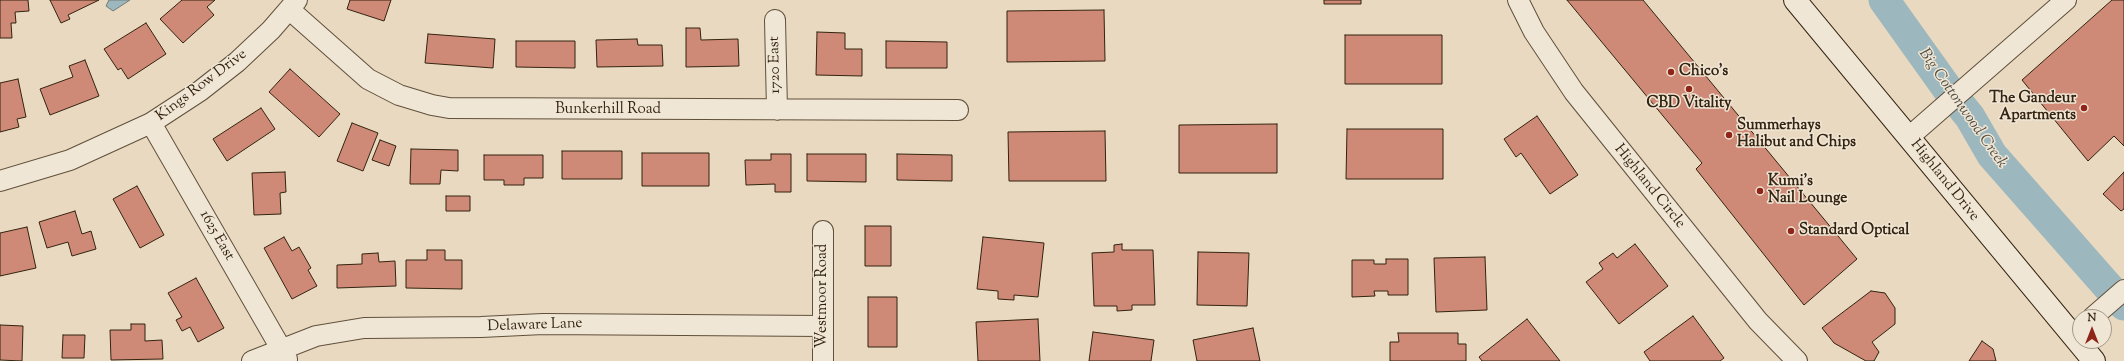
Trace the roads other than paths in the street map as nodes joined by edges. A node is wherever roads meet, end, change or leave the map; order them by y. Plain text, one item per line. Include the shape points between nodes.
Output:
1 (1518, 0) edge
2 (1795, 0) edge
3 (2066, 0) edge
4 (294, 5) edge
5 (775, 20) dead end
6 (777, 110) junction
7 (958, 110) dead end
8 (152, 123) junction
9 (1909, 137) junction
10 (0, 181) edge
11 (823, 231) dead end
12 (2124, 290) edge
13 (2103, 309) edge
14 (823, 326) junction
15 (2072, 326) edge
16 (2087, 349) edge
17 (284, 355) edge
18 (252, 361) edge
19 (823, 361) edge
20 (1797, 361) edge
21 (2094, 361) edge

1 - 20 street, Highland Circle via 1534,32 1578,97 1758,321
2 - 9 main road, Highland Drive
3 - 9 street
4 - 6 street, Bunkerhill Road via 368,79 399,95 432,105 466,109
4 - 8 street, Kings Row Drive via 237,62
5 - 6 street, 1720 East
6 - 7 street, Bunkerhill Road
8 - 10 street, Kings Row Drive via 70,160
8 - 17 street, 1625 East
9 - 15 main road, Highland Drive
11 - 14 street, Westmoor Road
12 - 13 street
14 - 17 street, Delaware Lane via 543,324 376,327 327,333
14 - 19 street, Westmoor Road
16 - 21 main road, Highland Drive
17 - 18 street, Delaware Lane

